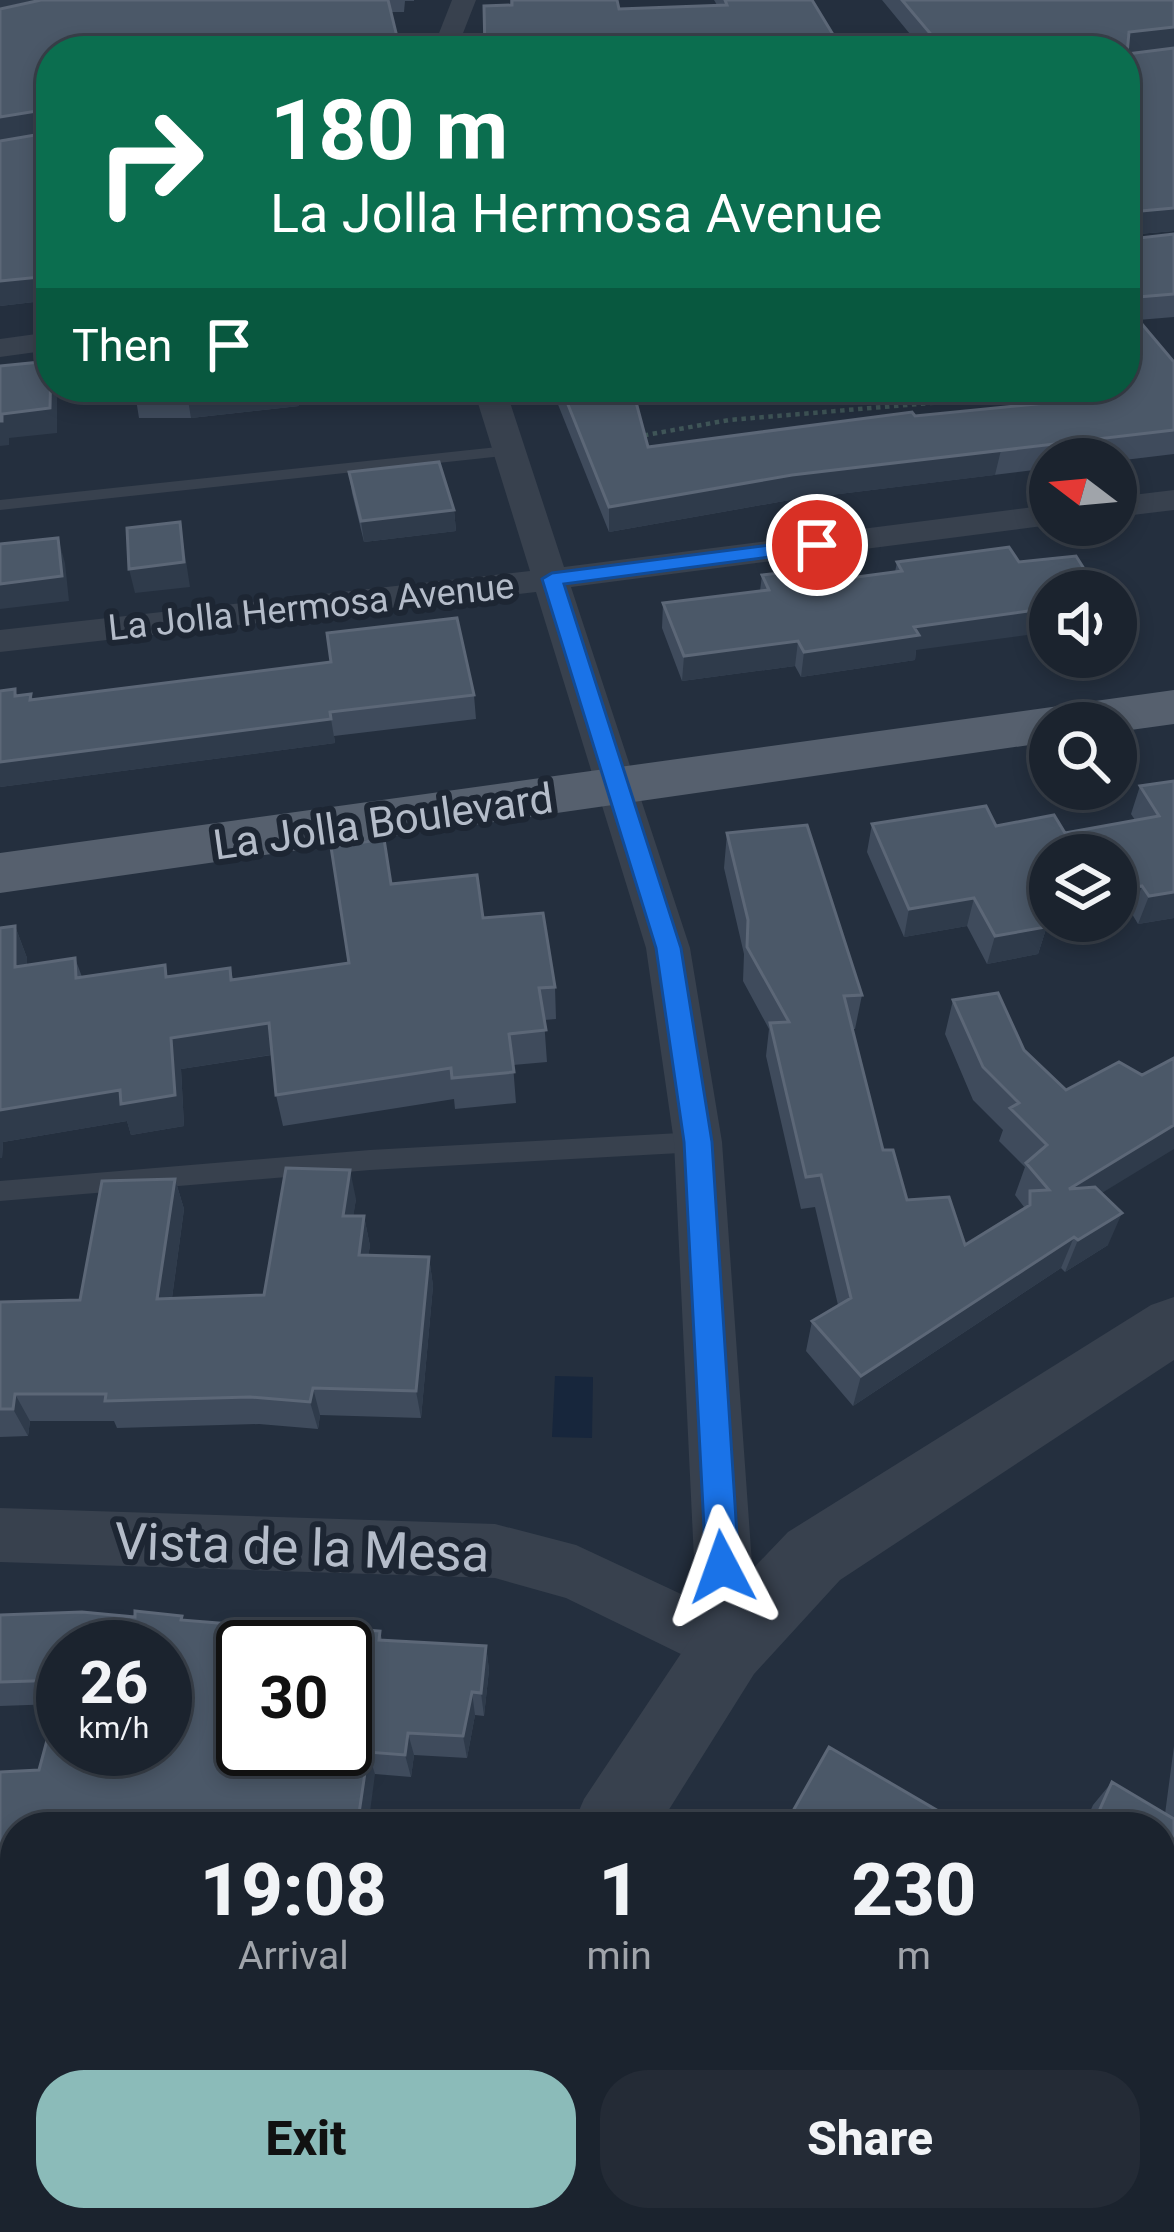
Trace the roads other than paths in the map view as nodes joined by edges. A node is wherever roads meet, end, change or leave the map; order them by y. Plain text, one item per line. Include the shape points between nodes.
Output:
1 (464, 0) edge
2 (450, 36) edge
3 (36, 343) edge
4 (0, 348) edge
5 (493, 402) edge
6 (507, 451) junction
7 (1174, 500) edge
8 (1137, 504) edge
9 (0, 505) edge
10 (1029, 518) edge
11 (552, 579) junction
12 (0, 641) edge
13 (1174, 707) edge
14 (1137, 712) edge
15 (1029, 728) edge
16 (619, 789) junction
17 (0, 873) edge
18 (698, 1142) junction
19 (0, 1191) edge
20 (1174, 1325) edge
21 (0, 1535) edge
22 (728, 1648) junction
23 (622, 1812) edge

1 - 2 street
3 - 4 street
5 - 6 street
6 - 9 lane
6 - 11 street
7 - 8 street
10 - 11 street, La Jolla Hermosa Avenue
11 - 12 street, La Jolla Hermosa Avenue
11 - 16 street
13 - 14 main road
15 - 16 main road, La Jolla Boulevard
16 - 17 main road, La Jolla Boulevard
16 - 18 street via 668,948
18 - 19 lane
18 - 22 street
20 - 22 street via 814,1556
21 - 22 street, Vista de la Mesa via 495,1550 576,1573
22 - 23 street

